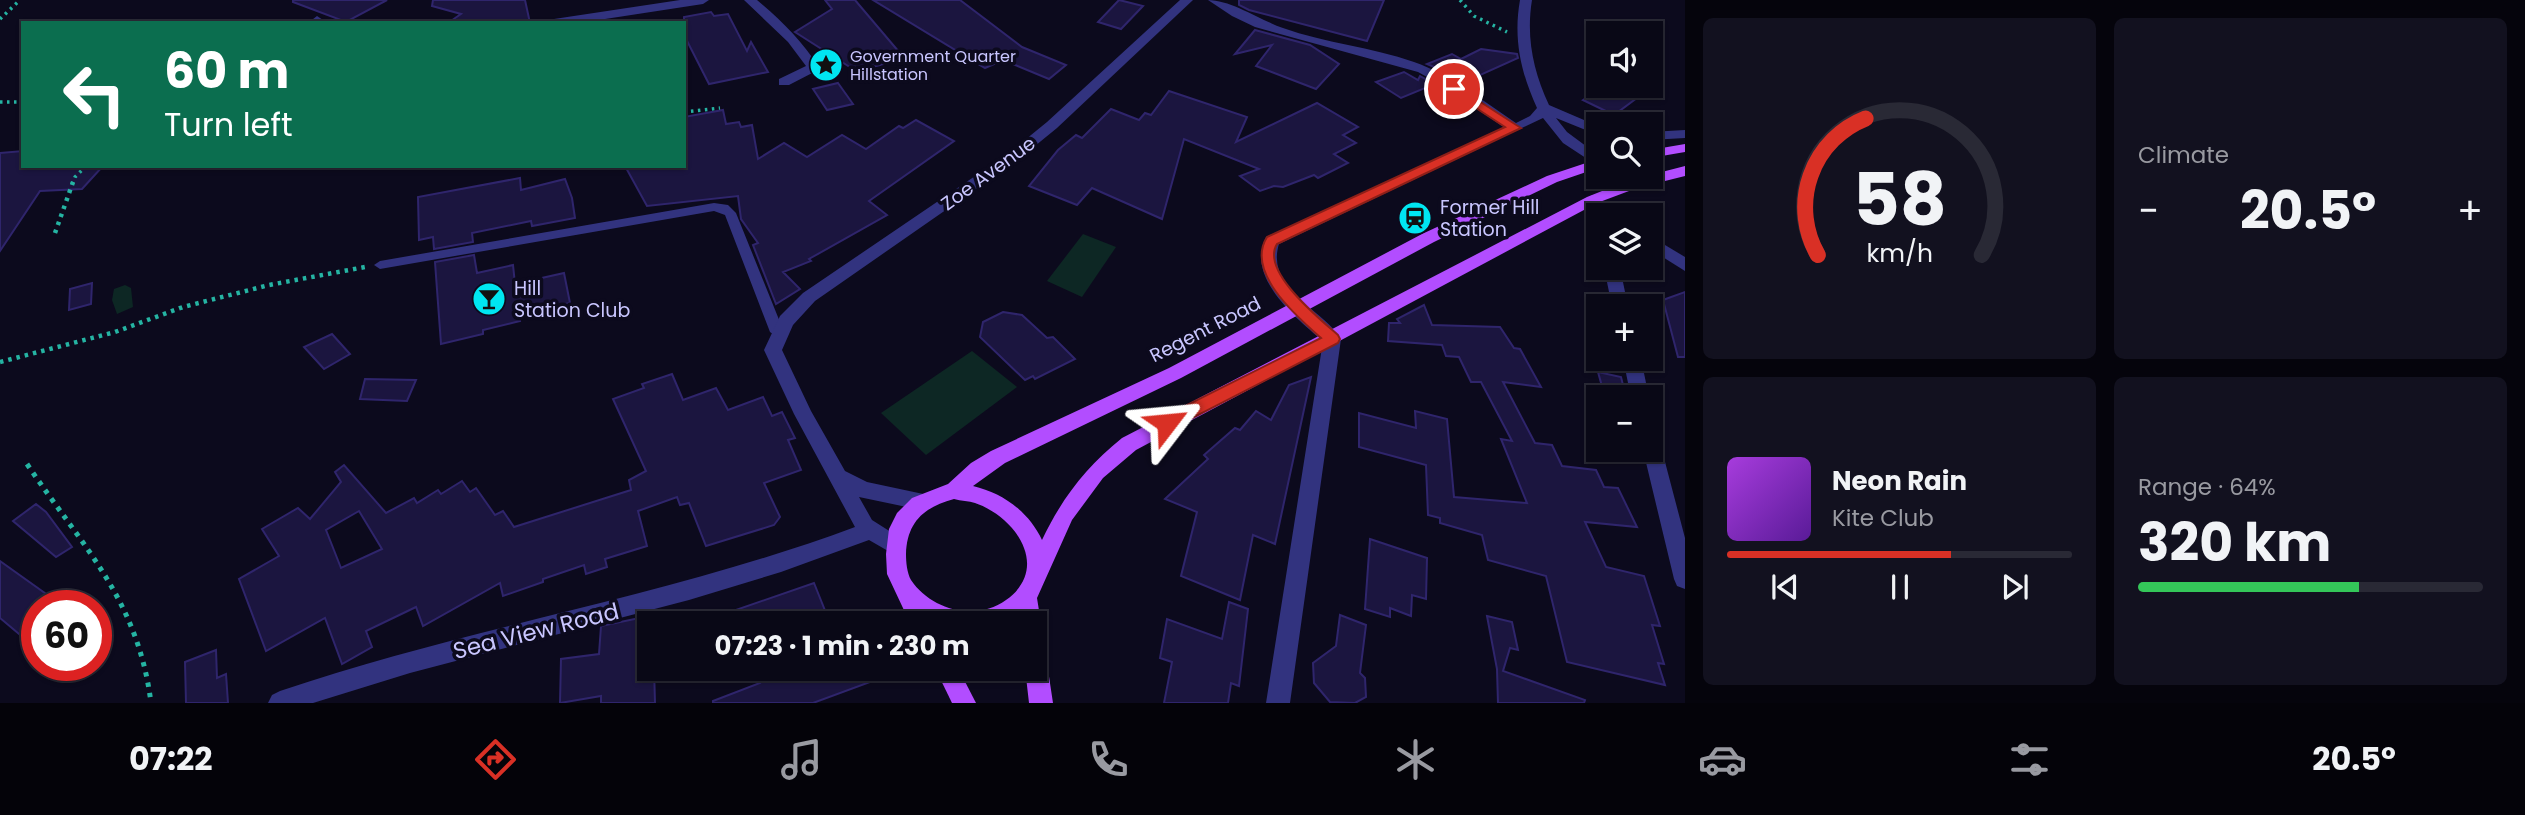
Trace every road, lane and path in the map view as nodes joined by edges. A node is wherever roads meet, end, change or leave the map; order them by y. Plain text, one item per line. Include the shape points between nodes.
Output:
1 (20, 0) edge
2 (703, 0) edge
3 (750, 0) edge
4 (1187, 0) edge
5 (1214, 0) edge
6 (1460, 0) edge
7 (1525, 0) edge
8 (0, 19) edge
9 (567, 21) edge
10 (1521, 37) junction
11 (784, 82) dead end
12 (0, 102) edge
13 (21, 102) edge
14 (720, 108) dead end
15 (1545, 108) junction
16 (686, 112) edge
17 (1586, 126) edge
18 (1514, 128) junction
19 (1685, 134) edge
20 (1663, 135) edge
21 (1685, 148) edge
22 (1663, 152) edge
23 (1586, 153) edge
24 (1586, 167) edge
25 (84, 168) edge
26 (1685, 171) edge
27 (1663, 174) edge
28 (1611, 189) edge
29 (1592, 200) junction
30 (1596, 203) edge
31 (55, 233) dead end
32 (1663, 249) edge
33 (380, 265) joint
34 (1685, 265) edge
35 (1297, 309) junction
36 (777, 332) junction
37 (1332, 339) junction
38 (0, 362) edge
39 (1656, 462) edge
40 (26, 464) dead end
41 (838, 477) junction
42 (954, 491) junction
43 (920, 501) junction
44 (870, 530) junction
45 (895, 546) junction
46 (1040, 569) junction
47 (1685, 579) edge
48 (902, 585) junction
49 (1026, 597) junction
50 (916, 611) edge
51 (1028, 611) edge
52 (953, 681) edge
53 (1038, 681) edge
54 (151, 703) edge
55 (280, 703) edge
56 (964, 703) edge
57 (1041, 703) edge
58 (1278, 703) edge

1 - 8 path
2 - 9 street
3 - 11 street via 782,28 813,67
4 - 36 street, Zoe Avenue via 1014,156 809,297
5 - 18 street via 1254,24 1408,64
6 - 10 path via 1486,24
7 - 10 street
10 - 15 street
12 - 13 path
14 - 16 path
15 - 17 street
15 - 18 street via 1535,119
15 - 23 street via 1553,126
18 - 35 street via 1272,241 1267,249 1269,265
19 - 20 street
21 - 22 main road
24 - 35 main road, Regent Road via 1428,238
25 - 31 path via 75,177
26 - 27 main road
28 - 29 main road
29 - 30 street
29 - 37 main road
32 - 34 street
33 - 36 lane via 724,208 730,213
33 - 38 path via 269,285
35 - 37 street
35 - 42 main road, Regent Road via 998,457 978,468
36 - 41 street via 773,349
37 - 46 main road via 1205,402 1102,464 1079,489
37 - 58 street
39 - 47 street
40 - 54 path via 98,561 125,610 147,672
41 - 43 street via 864,490
41 - 44 street
42 - 43 main road
42 - 46 main road via 980,496 1025,527 1038,551
43 - 45 main road via 901,523
44 - 45 street
44 - 55 street, Sea View Road via 760,569 373,672
45 - 48 main road
46 - 49 main road
48 - 49 main road via 943,618 967,622 990,620
48 - 50 main road
49 - 51 main road
52 - 56 main road
53 - 57 main road

